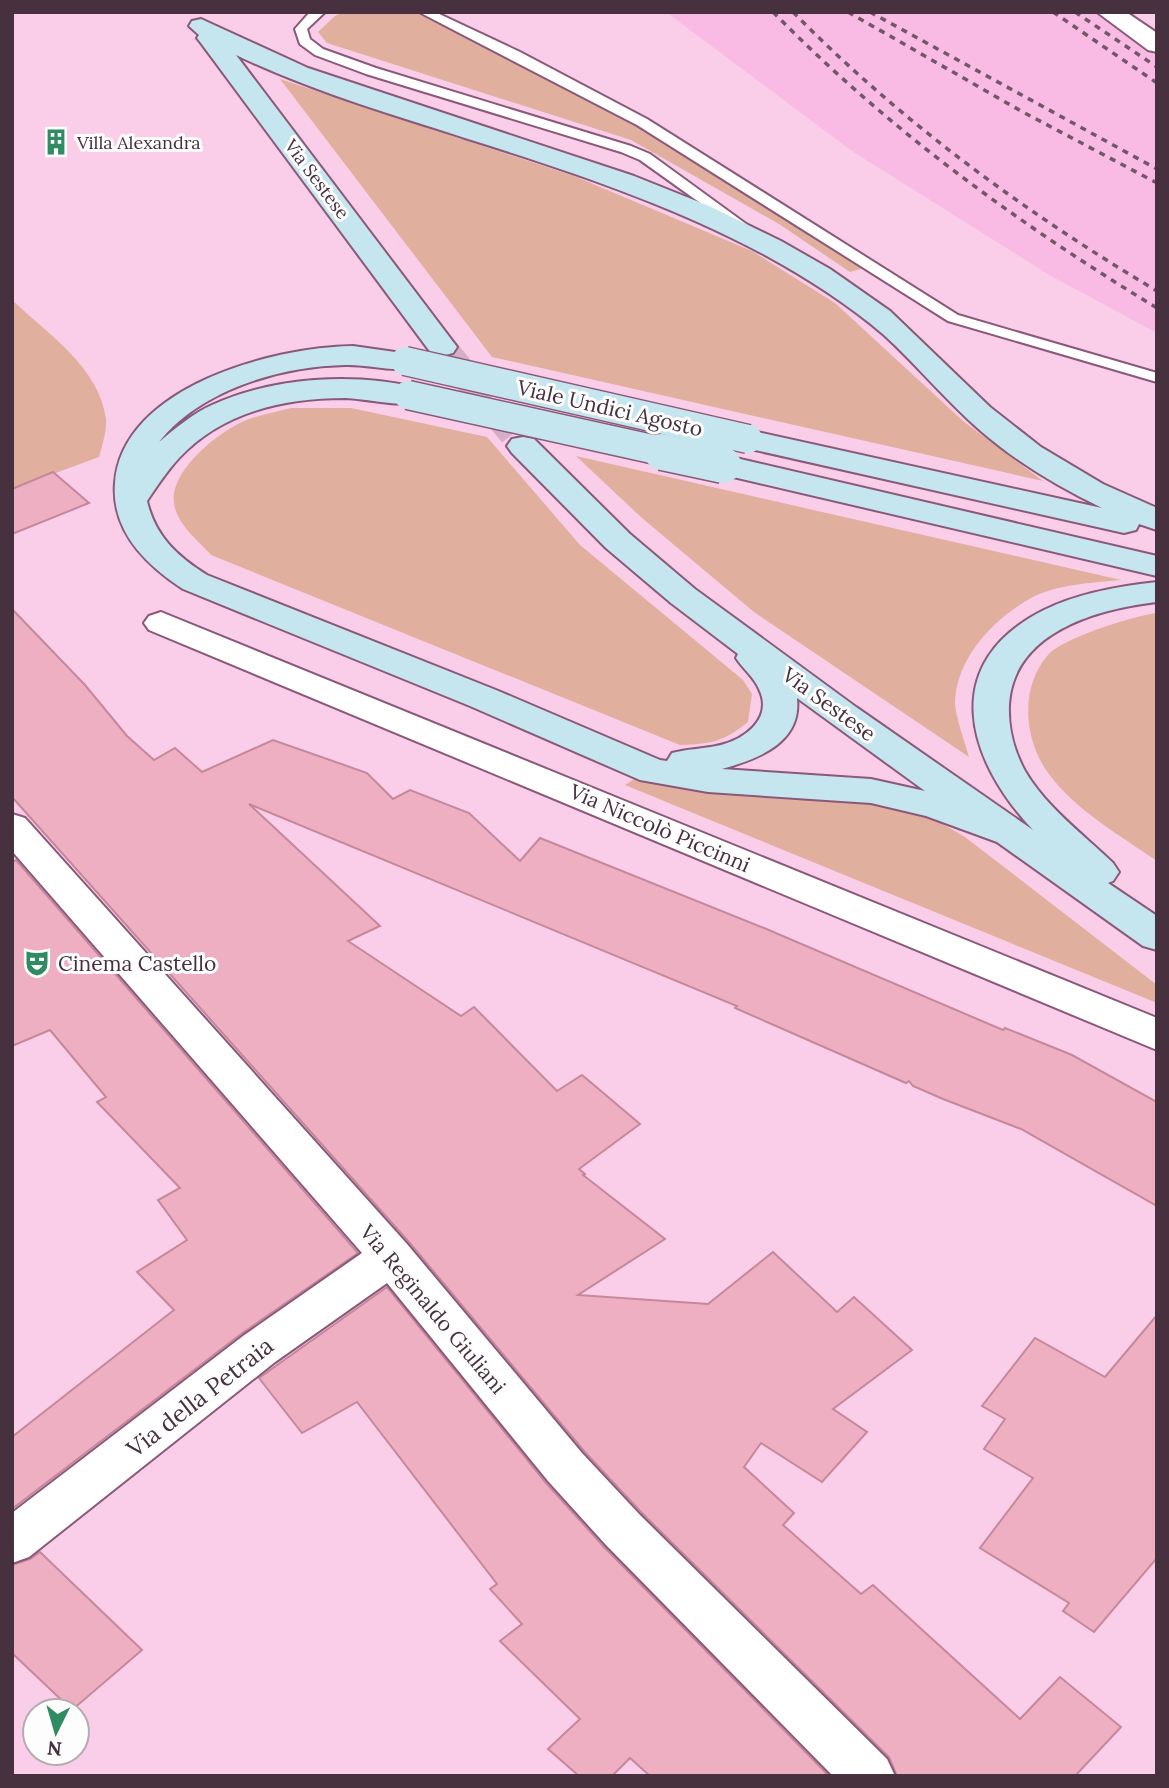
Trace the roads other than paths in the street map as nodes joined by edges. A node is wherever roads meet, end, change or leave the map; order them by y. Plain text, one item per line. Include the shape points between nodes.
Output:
1 (425, 12) edge
2 (1109, 12) edge
3 (310, 15) edge
4 (195, 19) edge
5 (1157, 45) edge
6 (772, 247) junction
7 (442, 347) tunnel mouth
8 (1157, 377) edge
9 (523, 446) tunnel mouth
10 (131, 500) junction
11 (1157, 520) edge
12 (1157, 530) edge
13 (1157, 566) edge
14 (1157, 592) edge
15 (162, 623) dead end
16 (724, 627) junction
17 (580, 740) junction
18 (12, 827) edge
19 (1011, 833) junction
20 (1157, 927) edge
21 (1157, 936) edge
22 (1157, 1035) edge
23 (391, 1256) junction
24 (12, 1542) edge
25 (869, 1776) edge

1 - 8 lane via 642,122 953,318
2 - 5 street
3 - 6 lane via 301,29 304,41 319,52 645,157
4 - 6 main road via 267,61 346,92 501,140 681,204
4 - 7 main road, Via Sestese
6 - 11 main road via 860,302 992,425 1033,455 1107,499
9 - 16 main road, Via Sestese via 638,559
10 - 12 main road, Viale Undici Agosto, bridge via 129,468 143,439 183,404 268,367 362,356 405,361
10 - 13 main road, Viale Undici Agosto, bridge via 172,447 246,402 321,388 365,388 408,394
10 - 17 main road, Viale Undici Agosto via 148,546 195,582
14 - 20 main road via 1093,603 1058,616 1031,633 996,673 989,702 1001,761 1028,803
15 - 22 street, Via Niccolò Piccinni
16 - 17 main road, Viale Undici Agosto via 760,665 779,695 777,722 759,741 730,757 699,762 668,760
16 - 19 main road, Via Sestese
17 - 19 main road, Viale Undici Agosto via 653,771 708,780 871,791 933,805
18 - 23 street, Via Reginaldo Giuliani
19 - 21 main road, Via Sestese
23 - 24 street, Via della Petraia via 259,1349
23 - 25 street, Via Reginaldo Giuliani via 581,1485

